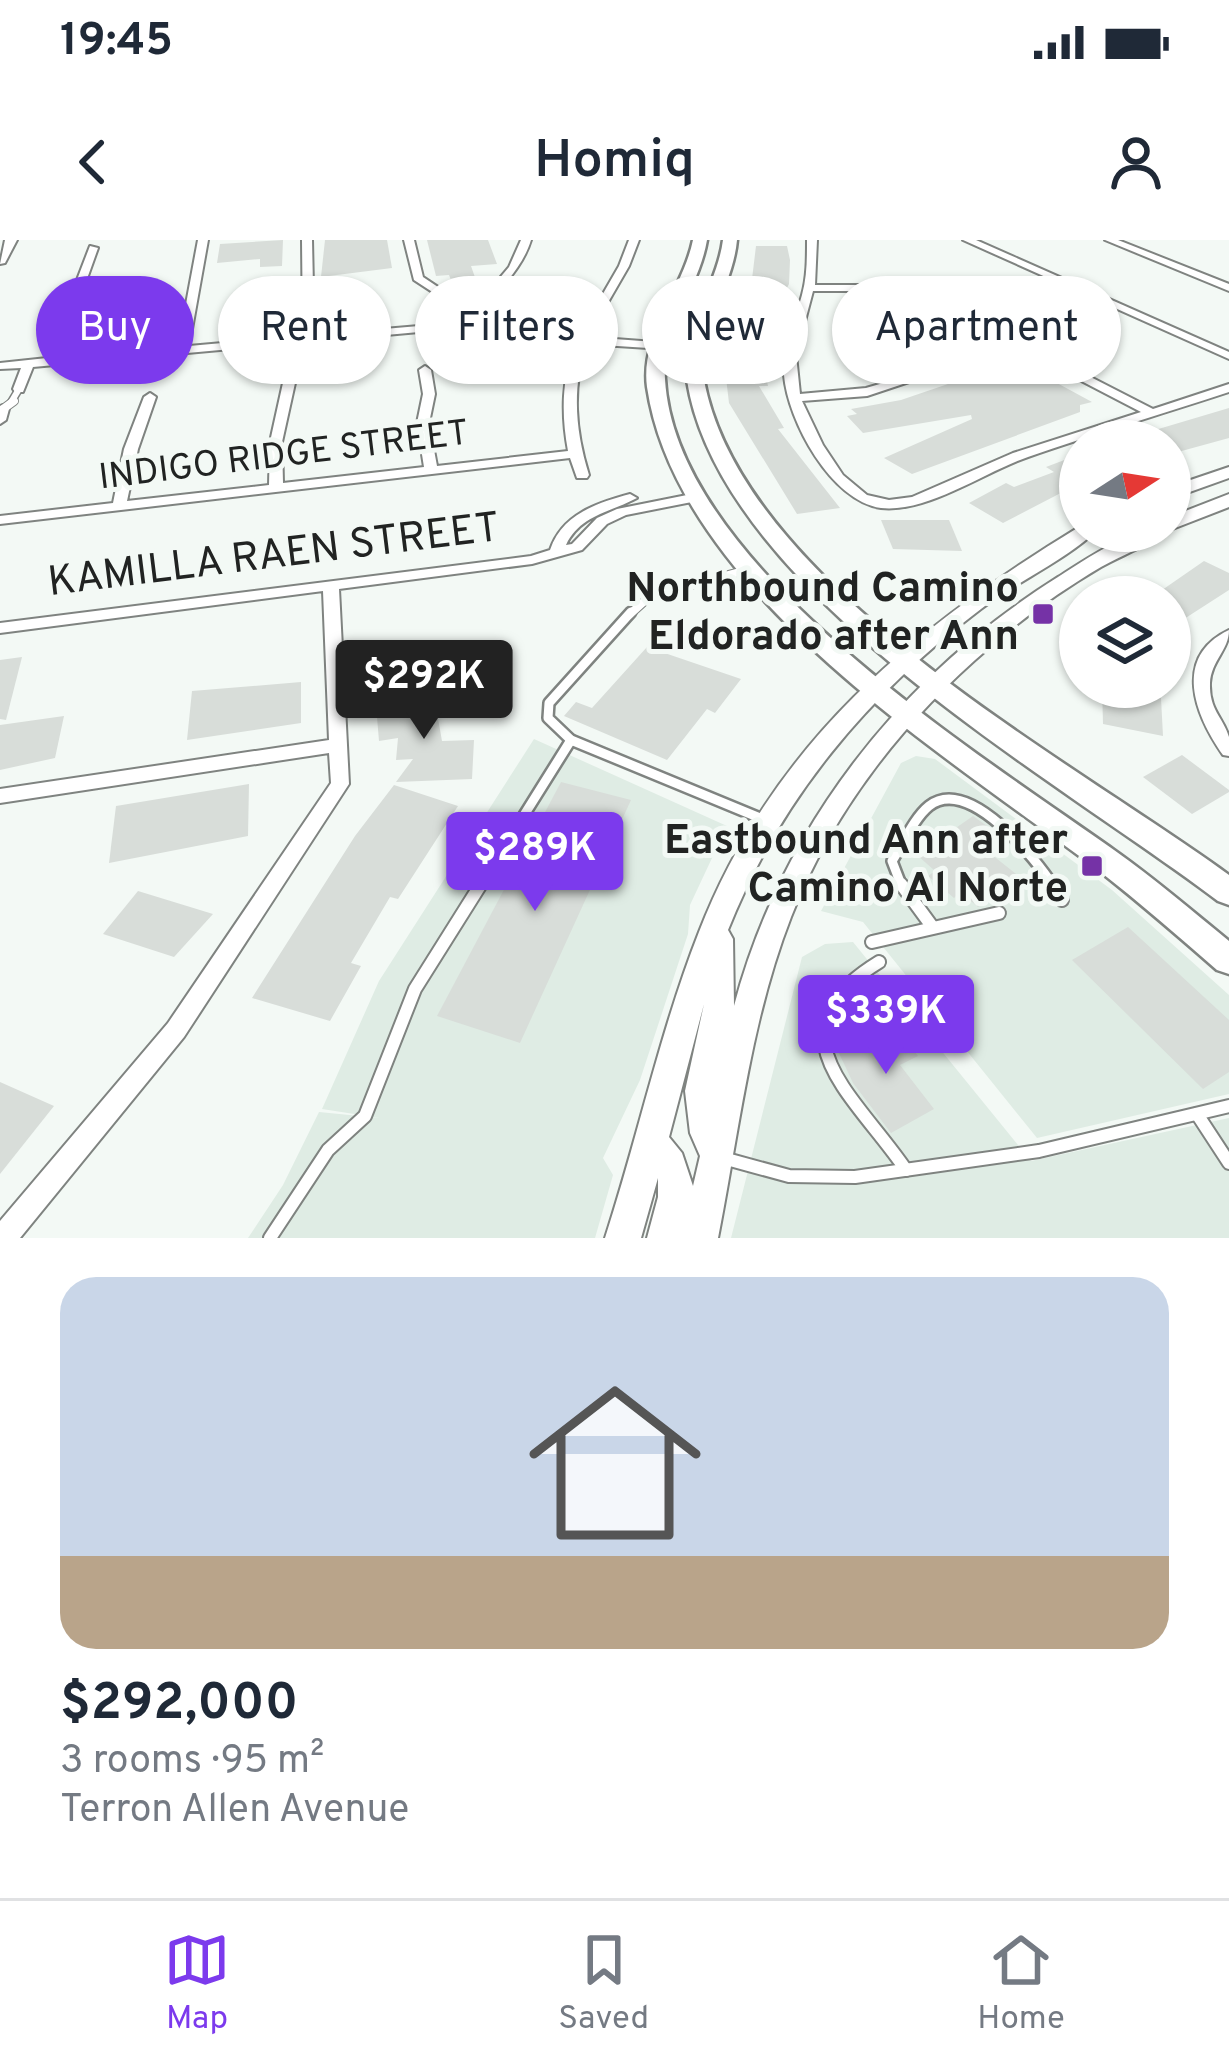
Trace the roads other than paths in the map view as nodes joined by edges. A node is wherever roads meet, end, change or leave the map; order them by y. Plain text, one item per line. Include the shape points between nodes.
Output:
1 (10, 240) edge
2 (203, 240) edge
3 (307, 240) edge
4 (409, 240) edge
5 (526, 240) edge
6 (634, 240) edge
7 (700, 240) edge
8 (730, 240) edge
9 (812, 240) edge
10 (968, 240) edge
11 (1110, 240) edge
12 (93, 248) dead end
13 (0, 260) edge
14 (83, 276) edge
15 (308, 276) edge
16 (418, 276) edge
17 (506, 276) edge
18 (691, 276) edge
19 (725, 276) edge
20 (618, 277) edge
21 (809, 288) junction
22 (1229, 288) edge
23 (194, 290) edge
24 (1229, 356) edge
25 (36, 362) edge
26 (29, 363) junction
27 (0, 366) edge
28 (290, 384) edge
29 (427, 384) edge
30 (568, 384) edge
31 (655, 384) edge
32 (697, 384) edge
33 (894, 384) edge
34 (1229, 388) edge
35 (19, 389) joint
36 (150, 397) dead end
37 (795, 398) junction
38 (1148, 411) junction
39 (2, 414) edge
40 (574, 454) junction
41 (431, 471) junction
42 (1229, 472) edge
43 (582, 475) dead end
44 (1191, 486) edge
45 (276, 488) junction
46 (693, 491) junction
47 (1229, 500) edge
48 (119, 506) junction
49 (1191, 515) edge
50 (0, 520) edge
51 (569, 530) junction
52 (589, 535) junction
53 (1059, 547) edge
54 (1119, 552) edge
55 (556, 553) junction
56 (752, 568) junction
57 (331, 586) junction
58 (0, 628) edge
59 (1229, 635) edge
60 (903, 658) junction
61 (937, 685) junction
62 (871, 686) junction
63 (908, 714) junction
64 (572, 740) junction
65 (337, 745) junction
66 (1229, 750) edge
67 (0, 796) edge
68 (767, 821) junction
69 (1229, 892) edge
70 (1062, 901) dead end
71 (999, 913) dead end
72 (718, 925) junction
73 (931, 925) junction
74 (872, 942) dead end
75 (1229, 960) edge
76 (879, 962) dead end
77 (1229, 1106) edge
78 (1197, 1114) junction
79 (651, 1143) junction
80 (1224, 1146) edge
81 (718, 1156) junction
82 (1229, 1163) edge
83 (906, 1170) junction
84 (3, 1238) edge
85 (270, 1238) edge
86 (623, 1238) edge
87 (665, 1238) edge
88 (700, 1238) edge

1 - 13 main road
2 - 23 street
3 - 15 street
4 - 16 street
5 - 17 street
6 - 20 street
7 - 18 main road
8 - 19 main road
9 - 21 street
10 - 24 street
11 - 22 street
12 - 14 street
21 - 37 street via 793,331
21 - 38 street via 921,294
25 - 26 street
26 - 27 street
26 - 35 street
28 - 45 street via 276,442
29 - 41 street
30 - 40 street
31 - 46 main road via 662,423
32 - 60 main road via 717,453 737,486 795,557
33 - 37 street
34 - 38 street
35 - 39 lane
36 - 48 street
37 - 38 street via 814,442 849,489 881,504 917,500
40 - 41 street, INDIGO RIDGE STREET
40 - 43 street
41 - 45 street, INDIGO RIDGE STREET
42 - 44 main road
45 - 48 street, INDIGO RIDGE STREET
46 - 51 street via 599,507
46 - 52 street, KAMILLA RAEN STREET via 622,512
46 - 56 main road
47 - 49 main road
48 - 50 street, INDIGO RIDGE STREET
51 - 52 lane
51 - 55 street, KAMILLA RAEN STREET
52 - 55 street, KAMILLA RAEN STREET
53 - 60 main road
54 - 61 main road via 1048,594
55 - 57 street, KAMILLA RAEN STREET
56 - 62 main road
56 - 64 lane via 640,602 549,703 548,718
57 - 58 street, KAMILLA RAEN STREET
57 - 65 street
59 - 66 street via 1210,652 1199,684 1206,714
60 - 61 main road
60 - 62 main road
61 - 63 main road
61 - 69 main road
62 - 63 main road
62 - 68 main road
63 - 75 main road
63 - 81 main road via 841,799 776,919
64 - 68 lane
64 - 85 lane via 415,989 365,1116 328,1150
65 - 67 street
65 - 84 street via 340,784 321,817 176,1030
68 - 72 main road
70 - 73 lane via 1036,855 976,809 940,800 926,808 892,861
71 - 73 lane
72 - 79 main road
72 - 81 main road via 721,990 701,1075 701,1128
73 - 74 lane
76 - 83 lane via 836,994 821,1042
77 - 78 lane
78 - 80 lane
78 - 83 lane via 1039,1151
79 - 86 main road
79 - 87 main road via 673,1163 677,1180
80 - 82 lane
81 - 83 lane via 789,1176
81 - 88 main road

